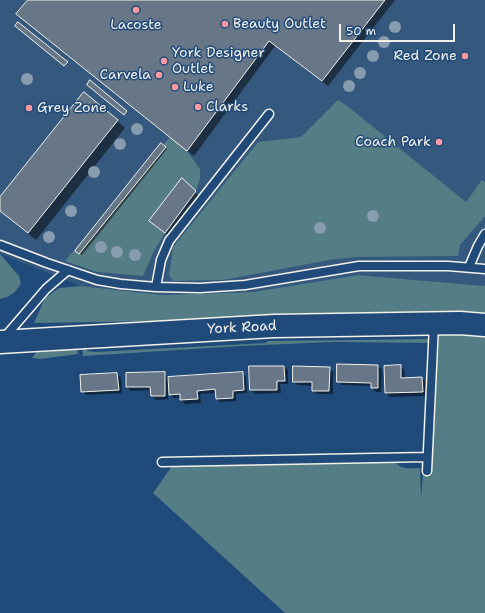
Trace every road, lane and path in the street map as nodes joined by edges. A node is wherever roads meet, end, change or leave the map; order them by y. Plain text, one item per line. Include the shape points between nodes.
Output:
1 (270, 114) dead end
2 (485, 234) edge
3 (0, 245) edge
4 (469, 267) junction
5 (485, 269) edge
6 (68, 270) junction
7 (156, 287) junction
8 (434, 324) junction
9 (485, 325) edge
10 (0, 342) edge
11 (427, 457) junction
12 (162, 462) dead end
13 (427, 472) dead end

1 - 7 lane via 169,241 161,260
2 - 4 lane
3 - 6 lane
4 - 5 lane
4 - 7 lane via 359,266 245,285
6 - 7 lane via 97,280
6 - 10 lane via 46,289
8 - 9 main road, York Road
8 - 10 main road, York Road via 274,326
8 - 11 lane
11 - 12 lane
11 - 13 lane

